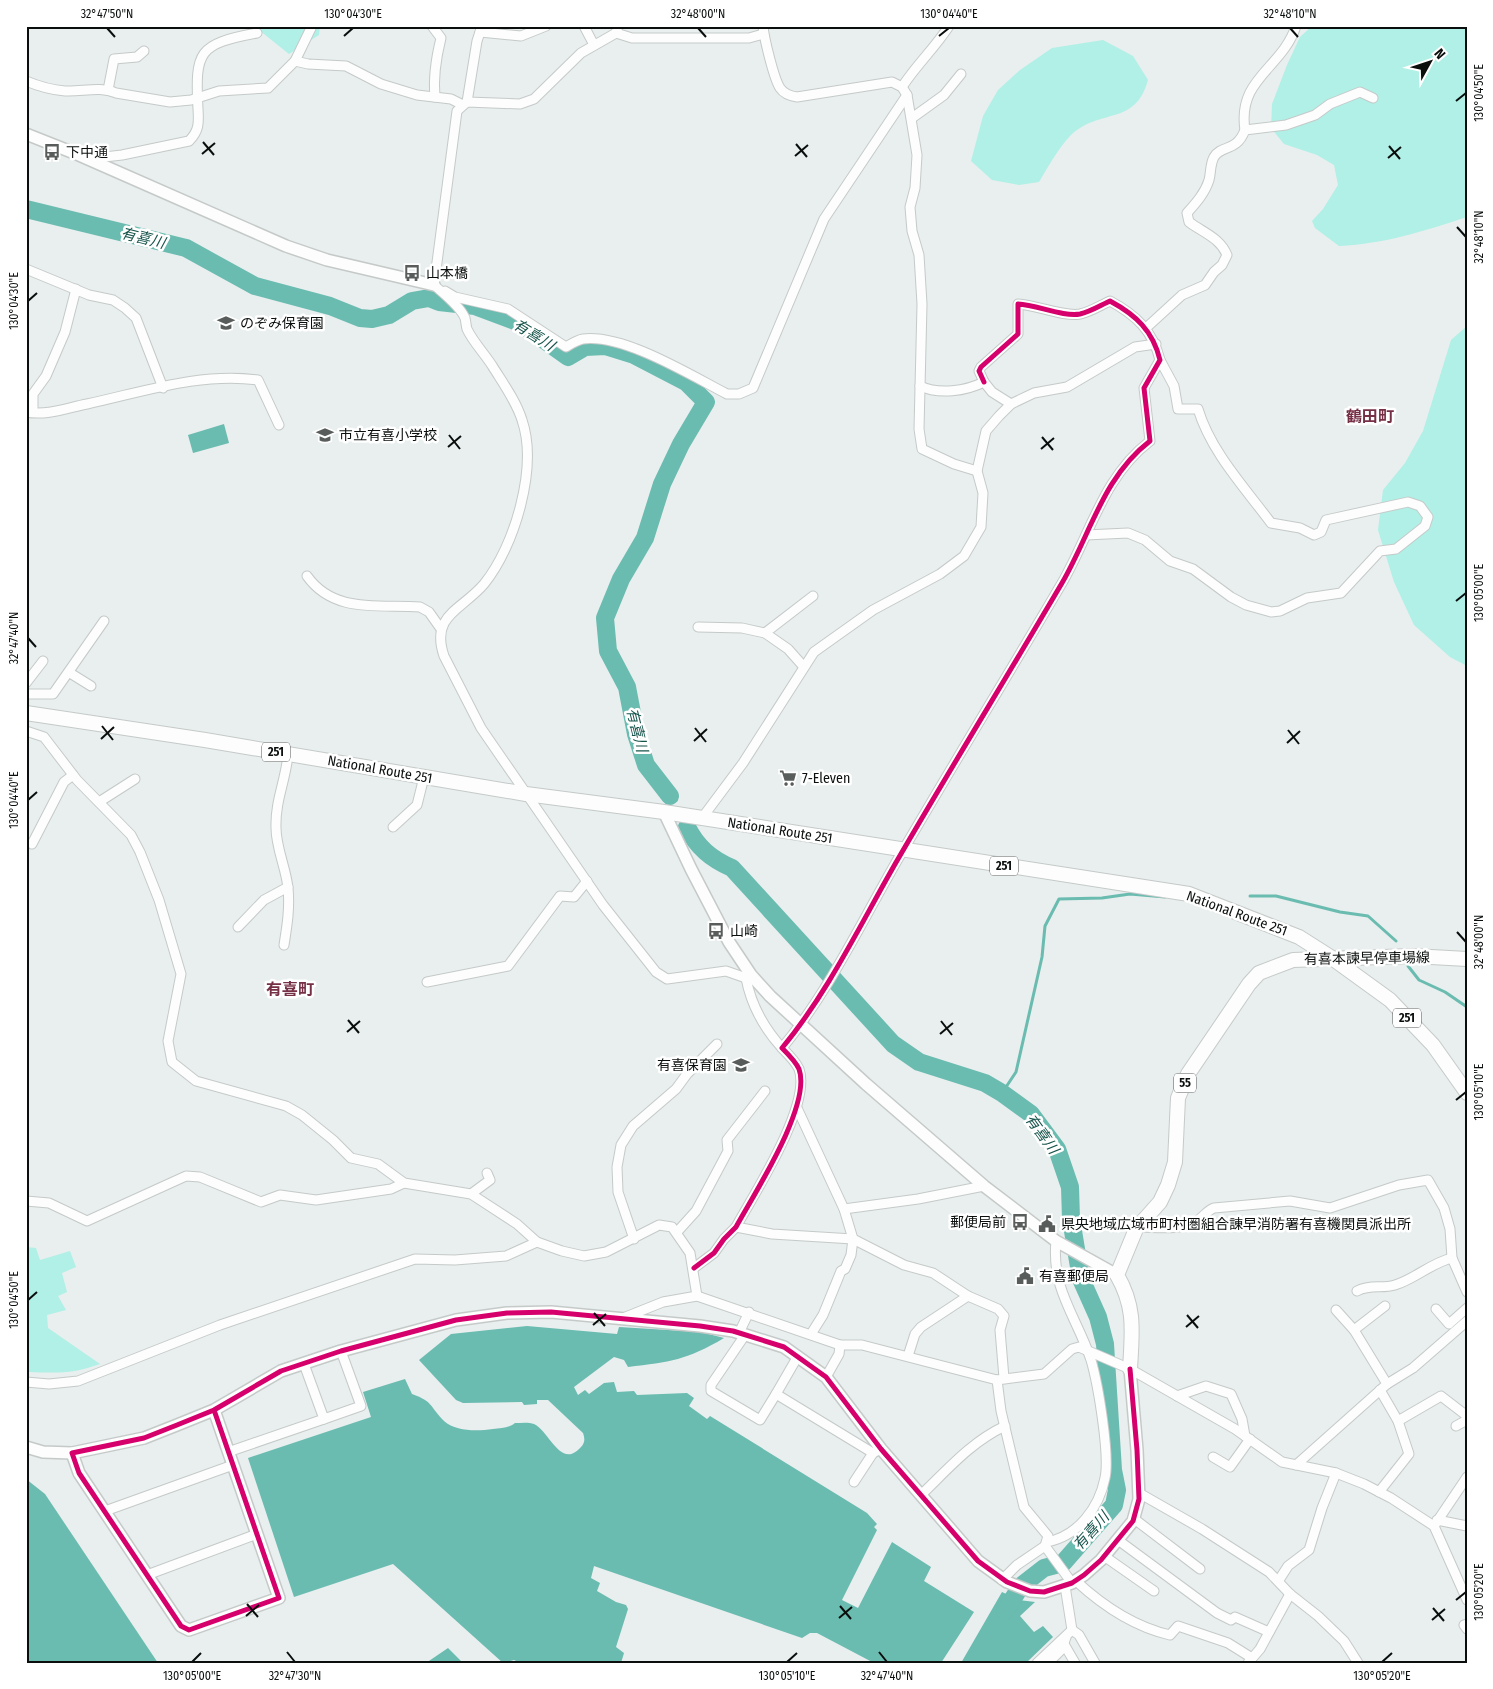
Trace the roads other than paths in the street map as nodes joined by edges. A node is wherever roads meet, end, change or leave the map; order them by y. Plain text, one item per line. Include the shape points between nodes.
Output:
1 (312, 26) edge
2 (432, 26) edge
3 (546, 26) edge
4 (584, 26) edge
5 (949, 26) edge
6 (1296, 26) edge
7 (481, 29) edge
8 (617, 30) edge
9 (763, 30) edge
10 (256, 32) dead end
11 (594, 46) junction
12 (144, 51) dead end
13 (295, 61) junction
14 (961, 74) dead end
15 (26, 81) edge
16 (902, 87) junction
17 (108, 90) junction
18 (907, 95) junction
19 (198, 97) junction
20 (435, 97) junction
21 (1374, 98) dead end
22 (465, 103) junction
23 (912, 118) junction
24 (1245, 130) junction
25 (26, 134) edge
26 (86, 159) junction
27 (26, 269) edge
28 (434, 285) junction
29 (76, 290) junction
30 (1146, 328) junction
31 (1156, 344) junction
32 (1160, 360) junction
33 (984, 382) junction
34 (920, 386) junction
35 (163, 388) junction
36 (1011, 404) junction
37 (30, 412) edge
38 (279, 425) dead end
39 (977, 470) junction
40 (1086, 535) junction
41 (307, 576) dead end
42 (813, 596) dead end
43 (104, 621) dead end
44 (698, 627) dead end
45 (441, 629) junction
46 (765, 633) junction
47 (43, 661) dead end
48 (804, 667) junction
49 (70, 672) junction
50 (26, 683) edge
51 (91, 686) dead end
52 (26, 694) edge
53 (26, 713) edge
54 (26, 731) edge
55 (288, 754) junction
56 (73, 775) junction
57 (424, 777) junction
58 (135, 779) dead end
59 (526, 794) junction
60 (99, 802) junction
61 (664, 812) junction
62 (702, 818) junction
63 (393, 827) dead end
64 (32, 844) dead end
65 (904, 849) junction
66 (587, 881) junction
67 (288, 887) junction
68 (238, 927) dead end
69 (284, 945) dead end
70 (1332, 958) junction
71 (1467, 959) edge
72 (748, 976) junction
73 (427, 982) dead end
74 (802, 1025) junction
75 (717, 1044) dead end
76 (782, 1048) junction
77 (765, 1091) dead end
78 (1467, 1092) edge
79 (797, 1108) junction
80 (487, 1173) dead end
81 (404, 1183) junction
82 (984, 1186) junction
83 (471, 1194) junction
84 (26, 1201) edge
85 (844, 1209) junction
86 (736, 1227) junction
87 (1137, 1227) junction
88 (677, 1232) junction
89 (634, 1239) junction
90 (853, 1239) junction
91 (537, 1242) junction
92 (1061, 1244) junction
93 (1452, 1258) junction
94 (694, 1268) junction
95 (1117, 1274) junction
96 (1357, 1291) dead end
97 (1467, 1292) edge
98 (697, 1296) junction
99 (968, 1296) junction
100 (1385, 1306) dead end
101 (1467, 1308) edge
102 (1436, 1309) dead end
103 (1336, 1310) dead end
104 (749, 1312) junction
105 (622, 1319) junction
106 (1467, 1322) edge
107 (1354, 1330) junction
108 (742, 1334) junction
109 (811, 1334) junction
110 (840, 1345) junction
111 (341, 1351) junction
112 (1090, 1351) junction
113 (798, 1356) junction
114 (908, 1356) junction
115 (304, 1364) junction
116 (1130, 1369) junction
117 (826, 1377) junction
118 (1001, 1379) junction
119 (26, 1382) edge
120 (1384, 1387) junction
121 (776, 1394) junction
122 (1177, 1396) junction
123 (214, 1410) junction
124 (1467, 1416) edge
125 (324, 1419) junction
126 (1467, 1420) edge
127 (1398, 1422) junction
128 (1004, 1426) junction
129 (1456, 1426) dead end
130 (1248, 1438) junction
131 (26, 1447) edge
132 (877, 1451) junction
133 (228, 1452) junction
134 (72, 1453) junction
135 (1213, 1457) dead end
136 (233, 1465) junction
137 (1296, 1465) junction
138 (1336, 1474) junction
139 (1467, 1477) edge
140 (854, 1482) dead end
141 (1463, 1489) edge
142 (1379, 1492) junction
143 (1139, 1493) junction
144 (922, 1494) junction
145 (105, 1511) junction
146 (1133, 1518) junction
147 (1436, 1523) junction
148 (1467, 1526) edge
149 (257, 1534) junction
150 (1118, 1540) junction
151 (1046, 1544) junction
152 (1104, 1556) junction
153 (1200, 1569) dead end
154 (147, 1575) junction
155 (1279, 1580) junction
156 (1004, 1581) junction
157 (1068, 1583) junction
158 (1154, 1591) dead end
159 (1290, 1594) junction
160 (1467, 1600) edge
161 (1467, 1624) edge
162 (1467, 1629) edge
163 (1070, 1632) junction
164 (1269, 1632) junction
165 (1064, 1644) junction
166 (1250, 1660) edge
167 (1054, 1661) edge
168 (1037, 1663) edge
169 (1075, 1663) edge
170 (1095, 1663) edge
171 (1358, 1663) edge

1 - 13 street
2 - 20 street via 441,38 433,83
3 - 7 street via 522,36
4 - 11 street
5 - 16 street via 935,48 916,64
6 - 24 street via 1290,43 1254,84 1246,99
7 - 22 street
8 - 9 street via 632,38 749,38
8 - 11 street
9 - 16 street via 780,88 787,95 797,97 892,82
10 - 19 street via 228,38 204,52 197,68
11 - 22 street via 581,53 534,98 520,104
12 - 17 street via 137,57 114,59
13 - 19 street via 268,88 219,91
13 - 20 street via 346,66 380,84 417,96
14 - 23 street via 944,95
15 - 17 street via 65,91
16 - 18 street
17 - 19 street via 170,102
18 - 23 street
18 - 28 street via 824,219 753,388 739,394 727,394 638,349 616,342 582,339 566,347 508,310 455,297
19 - 26 street via 199,126 189,141
20 - 22 street
21 - 24 street via 1360,92 1330,104 1315,115 1286,125
22 - 28 street via 457,112
23 - 34 street via 917,154 910,207 919,255 922,304
24 - 30 street via 1242,139 1232,148 1220,150 1214,157 1201,197 1187,213 1190,222 1223,244 1227,255 1222,266 1205,285 1182,295
25 - 26 street
26 - 28 street via 286,246 327,260
27 - 29 street
28 - 45 street via 464,317 467,329 505,387 522,420 527,446 526,475 516,524 501,560 484,585 445,620
29 - 35 street via 113,300 136,318
29 - 37 street via 65,332 46,376 33,394
30 - 31 street
30 - 33 street via 1127,310 1110,301 1080,314 1018,304 1018,334 981,367 979,371
31 - 32 street
31 - 36 street via 1135,347 1067,387 1034,393
32 - 40 street via 1144,388 1150,441 1131,455 1113,480
32 - 40 street via 1174,386 1178,409 1198,410 1208,434 1271,523 1300,528 1314,535 1321,532 1326,520 1408,502 1420,506 1428,517 1425,526 1396,549 1380,551 1341,593 1307,598 1271,612 1231,597 1193,569 1170,561 1145,540 1128,533
33 - 34 street via 970,389 930,391
33 - 36 street via 992,392
34 - 39 street via 922,449 954,464
35 - 37 street via 53,412
35 - 38 street via 200,379 258,380
36 - 39 street via 986,431
39 - 48 street via 983,493 981,527 964,556 940,574 872,610 846,628 814,652
40 - 65 street via 1020,656
41 - 45 street via 328,597 340,602 420,607
42 - 46 street
43 - 49 street
44 - 46 street via 742,628
45 - 59 street via 440,644 460,688 481,728
46 - 48 street via 788,649
47 - 50 street
48 - 62 street via 743,763
49 - 51 street
49 - 52 street via 53,694
53 - 55 main road, National Route 251 / 251
54 - 56 street via 44,737
55 - 57 main road, National Route 251 / 251
55 - 67 street via 286,775 278,791 276,829
56 - 60 street
56 - 64 street via 64,782
57 - 59 main road, National Route 251 / 251
57 - 63 street via 417,805
58 - 60 street
59 - 61 main road, National Route 251 / 251
59 - 66 street
60 - 81 street via 131,835 153,884 182,974 168,1040 172,1062 196,1081 286,1106 302,1115 351,1158 378,1164
61 - 62 main road, National Route 251 / 251
61 - 72 street
62 - 65 main road, National Route 251 / 251
65 - 70 main road, National Route 251 / 251 via 1189,894 1299,937
65 - 74 street
66 - 72 street via 631,942 666,979 726,971
66 - 73 street via 574,897 560,896 508,966
67 - 68 street via 264,900
67 - 69 street via 290,910
70 - 71 main road, 有喜本諫早停車場線 / 55 via 1413,956
70 - 78 main road, National Route 251 / 251 via 1390,1000 1433,1045
70 - 87 main road, 有喜本諫早停車場線 / 55 via 1293,960 1260,973 1249,984 1188,1074 1178,1098 1174,1162 1168,1185 1160,1202
72 - 74 street
72 - 76 street via 754,1006
74 - 76 street
74 - 82 street
75 - 89 street via 676,1089 633,1126 621,1145 617,1167 618,1192
76 - 79 street via 799,1070
77 - 88 street via 727,1140 728,1151 696,1211
79 - 85 street
79 - 86 street
80 - 83 street via 490,1180
81 - 83 street
81 - 84 street via 391,1189 316,1200 280,1195 261,1202 200,1177 186,1176 87,1221 50,1203
82 - 85 street
82 - 92 street
83 - 91 street via 517,1224
85 - 90 street
86 - 90 street via 772,1234
86 - 94 street via 714,1253
87 - 93 street via 1176,1228 1197,1221 1214,1208 1290,1201 1330,1208 1361,1196 1428,1180 1444,1208 1450,1228
87 - 95 main road, 有喜本諫早停車場線 / 55
88 - 89 street via 672,1227 659,1225
88 - 94 street via 690,1252
89 - 91 street via 606,1252 584,1256
90 - 99 street via 904,1265 933,1273
90 - 109 street via 845,1269 841,1271 823,1315
91 - 119 street via 506,1256 415,1259 220,1325 78,1381
92 - 95 street
92 - 112 street via 1055,1256 1058,1283
93 - 96 street via 1393,1286 1366,1286
93 - 97 street
94 - 98 street
95 - 116 main road via 1125,1290 1132,1319
98 - 104 street
98 - 105 street via 663,1302
99 - 114 street via 921,1327 915,1334
99 - 118 street via 998,1309 1004,1316 1000,1330
100 - 107 street
101 - 102 street via 1449,1324
103 - 107 street
104 - 108 street
104 - 109 street
105 - 108 street via 700,1326
105 - 111 street via 551,1312 507,1313 456,1320
106 - 120 street via 1413,1368
107 - 120 street
108 - 113 street via 784,1347
108 - 121 street via 711,1390 760,1420
109 - 110 street
110 - 114 street via 862,1345
110 - 117 street via 839,1354
111 - 115 street
111 - 125 street via 361,1406
112 - 116 street
112 - 118 street via 1079,1347 1072,1349 1044,1374
112 - 151 street via 1099,1398 1106,1476 1100,1495 1080,1525 1068,1535
113 - 117 street
113 - 121 street
114 - 118 street via 950,1369
115 - 123 street via 280,1371
115 - 125 street
116 - 122 street
116 - 143 street
117 - 132 street
118 - 128 street
120 - 127 street
120 - 137 street
121 - 132 street
122 - 130 street
122 - 130 street via 1206,1386 1231,1394
123 - 133 street
123 - 134 street via 144,1438
124 - 127 street via 1442,1396
125 - 133 street
126 - 129 street
127 - 142 street via 1409,1454
128 - 144 street via 978,1441
128 - 151 street via 1024,1507 1048,1536
130 - 135 street via 1230,1467
130 - 137 street via 1282,1462
131 - 134 street via 43,1452
132 - 140 street
132 - 144 street
133 - 136 street
134 - 145 street via 79,1473
136 - 145 street
136 - 149 street
137 - 138 street
138 - 142 street
138 - 155 street via 1309,1550 1288,1566
139 - 141 street
141 - 147 street
142 - 147 street
143 - 146 street
143 - 155 street via 1210,1534
144 - 156 street via 978,1561
145 - 154 street
146 - 150 street
146 - 153 street
147 - 148 street
147 - 160 street
149 - 154 street
149 - 154 street via 279,1598 189,1630 181,1626
150 - 152 street
150 - 164 street via 1217,1613
151 - 156 street via 1016,1565
151 - 157 street
152 - 157 street
152 - 158 street
155 - 159 street
156 - 157 street via 1030,1591 1044,1592
157 - 163 street
157 - 166 street via 1157,1632 1170,1635 1178,1626 1228,1643
159 - 164 street
159 - 171 street via 1344,1641
161 - 162 street via 1464,1625
163 - 165 street
163 - 168 street
163 - 170 street via 1079,1635
164 - 166 street
165 - 167 street
165 - 169 street

